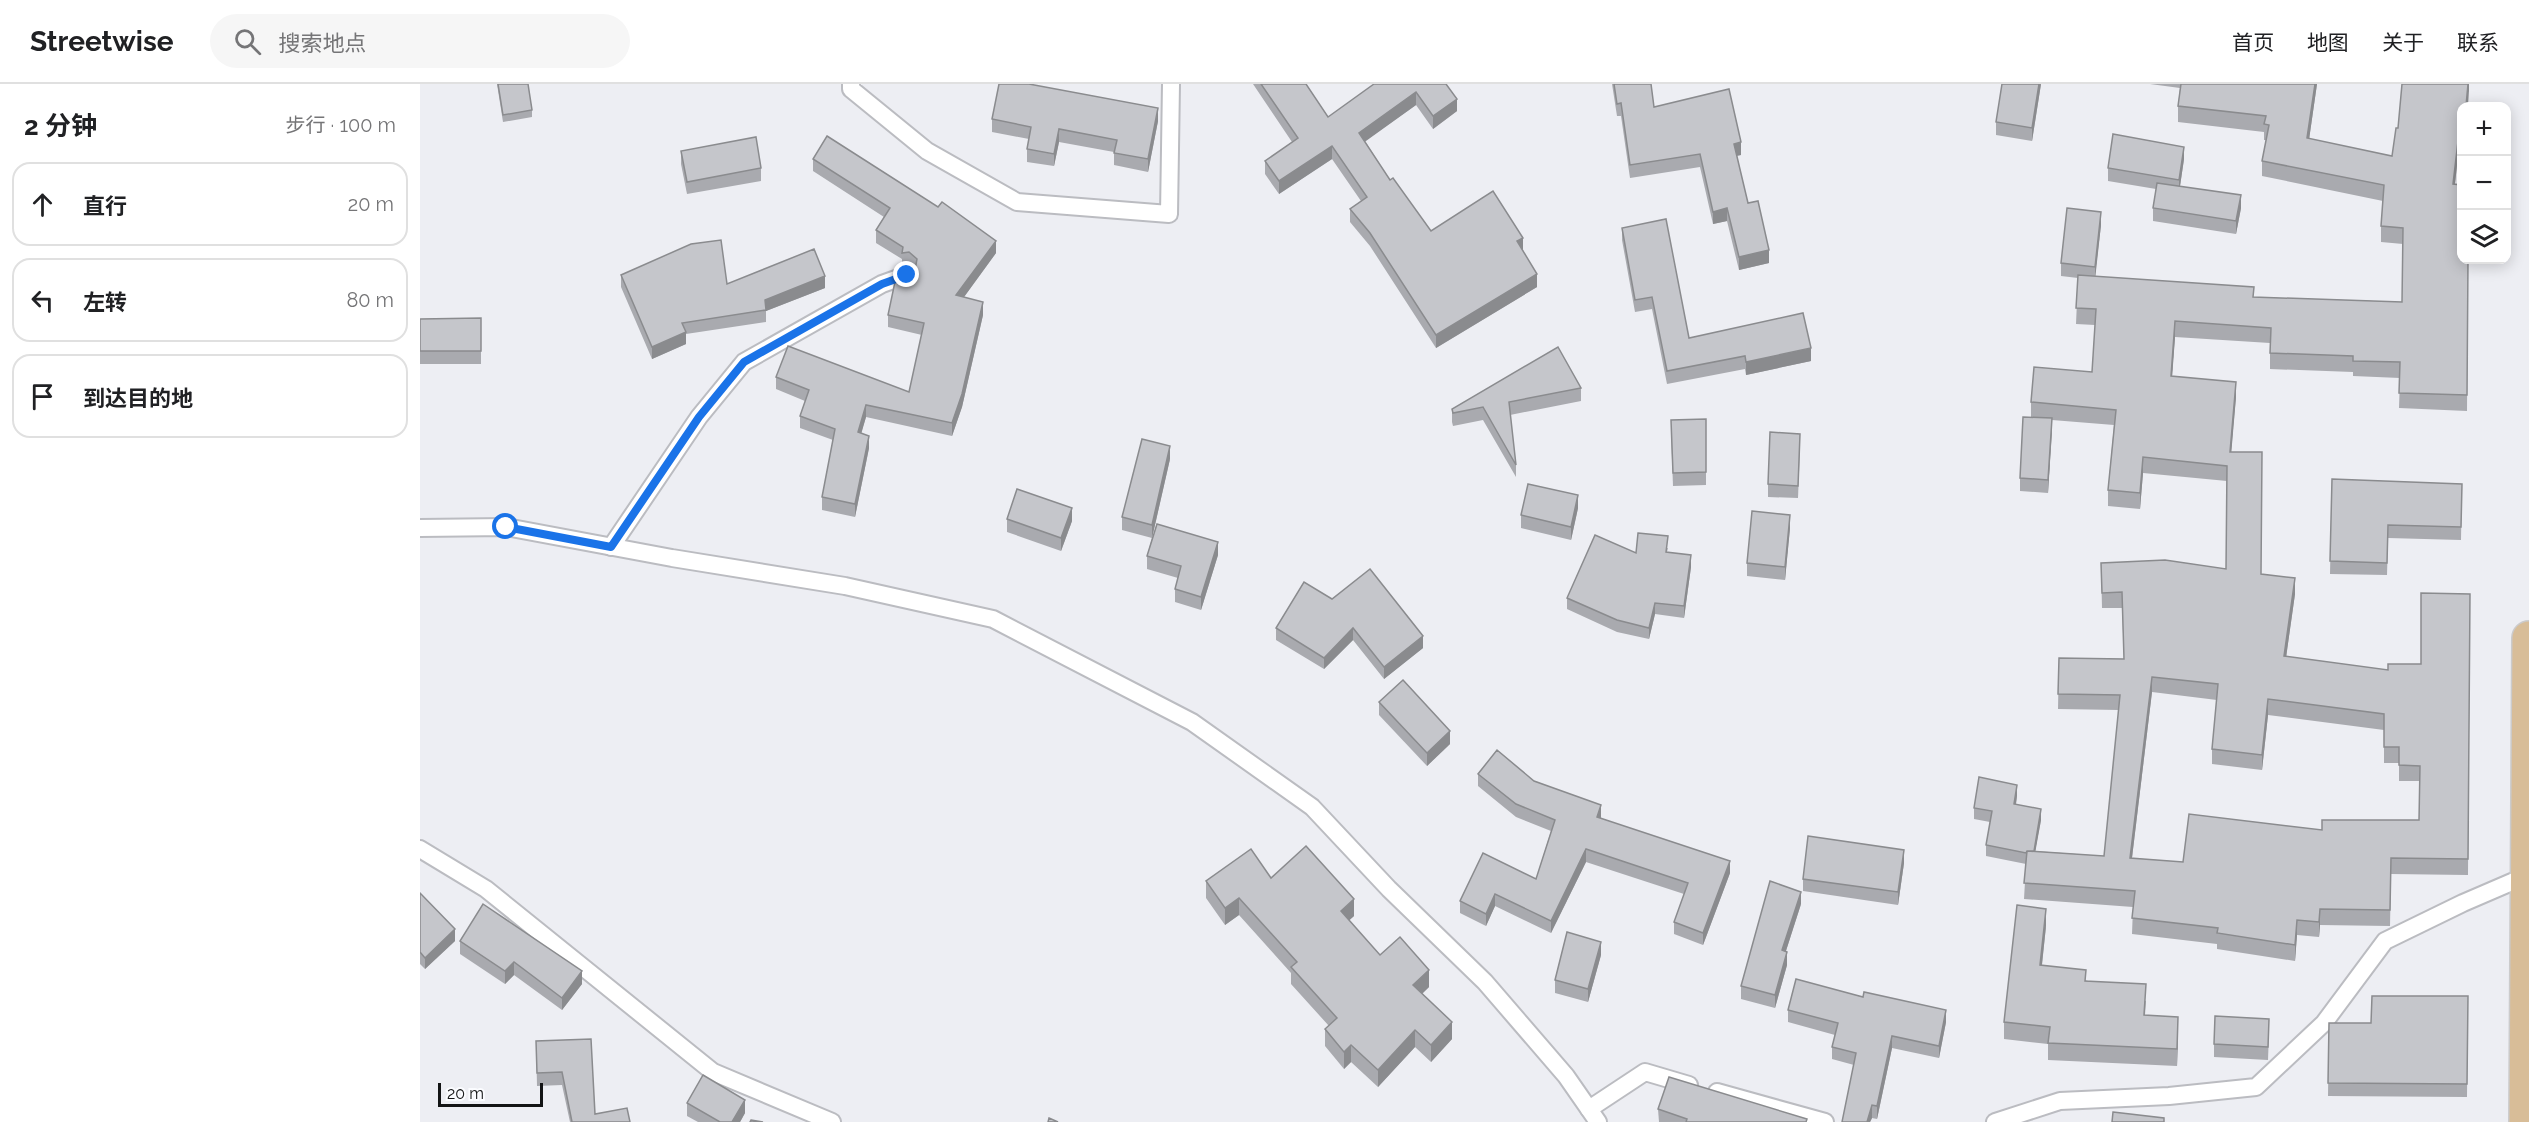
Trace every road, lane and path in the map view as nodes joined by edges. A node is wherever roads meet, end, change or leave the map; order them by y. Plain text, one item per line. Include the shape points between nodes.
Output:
1 (851, 84) edge
2 (1171, 84) edge
3 (907, 275) edge
4 (420, 528) edge
5 (611, 547) junction
6 (2529, 638) edge
7 (420, 849) edge
8 (2528, 875) edge
9 (1594, 1116) edge
10 (832, 1122) edge
11 (1825, 1122) edge
12 (1995, 1122) edge
13 (2526, 1122) edge

1 - 2 lane via 851,89 927,151 1017,202 1169,214
3 - 5 lane via 882,284 744,362 699,417
4 - 5 lane via 506,527
5 - 9 lane via 845,586 993,619 1192,722 1312,807 1485,982 1566,1076
6 - 8 main road
7 - 10 lane via 486,889 713,1072
8 - 12 lane via 2385,941 2324,1023 2256,1088 2060,1101
8 - 13 main road
9 - 11 lane via 1645,1072

